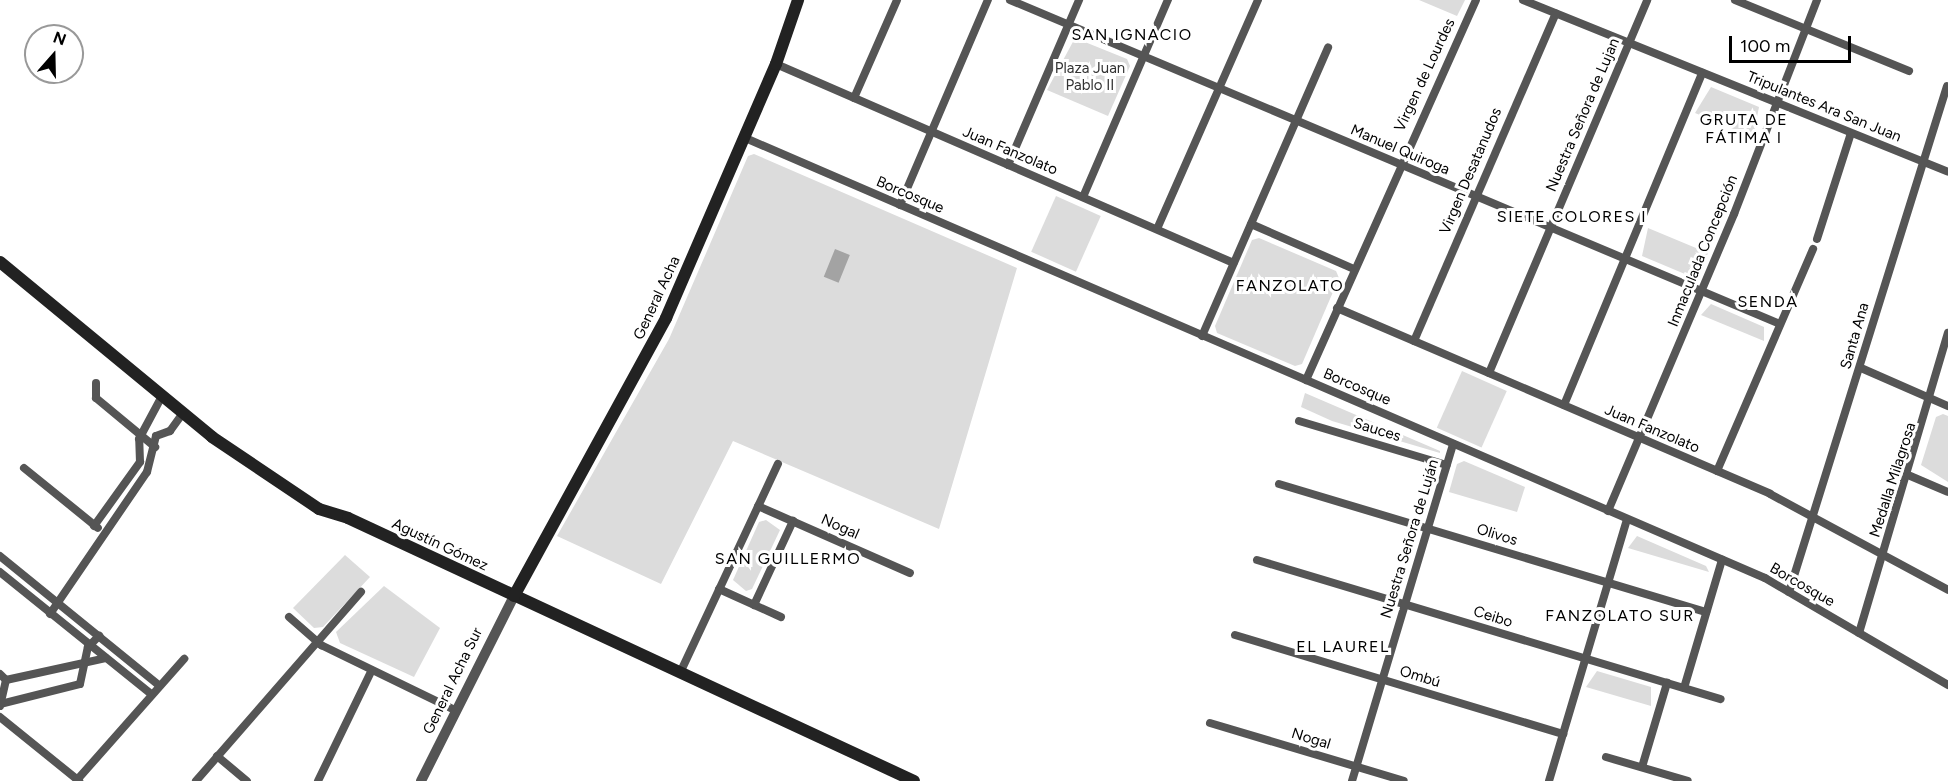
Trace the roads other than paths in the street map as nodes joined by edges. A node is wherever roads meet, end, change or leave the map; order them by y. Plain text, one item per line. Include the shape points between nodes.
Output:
1 (798, 0) edge
2 (897, 0) edge
3 (988, 0) edge
4 (1010, 0) edge
5 (1079, 0) edge
6 (1168, 0) edge
7 (1258, 0) edge
8 (1476, 0) edge
9 (1523, 0) edge
10 (1647, 0) edge
11 (1735, 0) edge
12 (1817, 0) edge
13 (1556, 14) junction
14 (1068, 25) junction
15 (1806, 29) junction
16 (1629, 43) junction
17 (1328, 46) dead end
18 (1144, 56) junction
19 (776, 64) junction
20 (1909, 70) dead end
21 (1702, 73) junction
22 (1947, 86) edge
23 (1219, 88) junction
24 (854, 98) junction
25 (1776, 102) junction
26 (1296, 120) junction
27 (931, 132) junction
28 (1851, 133) junction
29 (743, 137) junction
30 (1923, 162) junction
31 (1400, 164) junction
32 (1008, 165) junction
33 (1948, 172) edge
34 (1476, 196) junction
35 (1083, 197) junction
36 (900, 205) junction
37 (1251, 224) junction
38 (1550, 227) junction
39 (1157, 229) junction
40 (1817, 238) dead end
41 (1813, 249) dead end
42 (1625, 259) junction
43 (0, 262) edge
44 (1234, 263) junction
45 (1354, 269) junction
46 (1702, 291) junction
47 (1337, 308) junction
48 (1780, 324) junction
49 (1948, 333) edge
50 (1202, 336) junction
51 (1414, 341) junction
52 (1861, 368) junction
53 (1489, 373) junction
54 (1306, 380) junction
55 (96, 383) dead end
56 (162, 396) junction
57 (1931, 399) junction
58 (1564, 405) junction
59 (1948, 406) edge
60 (183, 413) junction
61 (1299, 421) dead end
62 (1639, 438) junction
63 (140, 439) junction
64 (1453, 444) junction
65 (155, 447) junction
66 (778, 464) dead end
67 (1447, 465) junction
68 (24, 468) dead end
69 (1717, 471) junction
70 (1908, 475) junction
71 (1279, 484) dead end
72 (1948, 492) edge
73 (758, 506) junction
74 (1608, 511) junction
75 (1813, 517) junction
76 (1627, 519) junction
77 (793, 521) junction
78 (94, 526) junction
79 (1428, 529) junction
80 (104, 533) junction
81 (1883, 555) junction
82 (0, 556) edge
83 (1257, 560) dead end
84 (1722, 560) junction
85 (0, 572) edge
86 (910, 573) dead end
87 (1608, 583) junction
88 (719, 589) junction
89 (1948, 590) edge
90 (360, 592) dead end
91 (1789, 592) junction
92 (514, 596) junction
93 (57, 603) junction
94 (1405, 604) junction
95 (754, 605) junction
96 (1707, 612) junction
97 (50, 614) junction
98 (289, 617) dead end
99 (781, 617) dead end
100 (1858, 633) junction
101 (1235, 635) dead end
102 (99, 636) junction
103 (316, 641) junction
104 (88, 647) junction
105 (106, 658) junction
106 (1585, 658) junction
107 (184, 659) dead end
108 (85, 663) junction
109 (372, 670) junction
110 (680, 673) junction
111 (3, 677) edge
112 (1382, 680) junction
113 (1667, 683) junction
114 (159, 685) junction
115 (1948, 685) edge
116 (1684, 688) junction
117 (151, 694) junction
118 (1721, 699) dead end
119 (0, 705) edge
120 (455, 710) junction
121 (0, 717) edge
122 (1210, 723) dead end
123 (1563, 734) junction
124 (217, 756) junction
125 (1606, 757) dead end
126 (1356, 767) junction
127 (1642, 767) junction
128 (78, 781) edge
129 (196, 781) edge
130 (247, 781) edge
131 (318, 781) edge
132 (421, 781) edge
133 (914, 781) edge
134 (1352, 781) edge
135 (1404, 781) edge
136 (1549, 781) edge
137 (1688, 781) edge

1 - 19 main road, General Acha
2 - 24 street
3 - 27 street
4 - 14 street, Manuel Quiroga
5 - 14 street
6 - 18 street
7 - 23 street
8 - 31 street, Virgen de Lourdes
9 - 13 street, Tripulantes Ara San Juan
10 - 16 street, Nuestra Señora de Lujan
11 - 15 street
12 - 15 street, Inmaculada Concepción
13 - 16 street, Tripulantes Ara San Juan
13 - 34 street, Virgen Desatanudos
14 - 18 street, Manuel Quiroga
14 - 32 street
15 - 20 street
15 - 25 street, Inmaculada Concepción
16 - 21 street, Tripulantes Ara San Juan
16 - 38 street, Nuestra Señora de Lujan
17 - 26 street
18 - 23 street, Manuel Quiroga
18 - 35 street
19 - 24 street, Juan Fanzolato
19 - 29 main road, General Acha
21 - 25 street, Tripulantes Ara San Juan
21 - 42 street
22 - 30 street, Santa Ana
23 - 26 street, Manuel Quiroga
23 - 39 street
24 - 27 street, Juan Fanzolato
25 - 28 street, Tripulantes Ara San Juan
25 - 46 street, Inmaculada Concepción
26 - 31 street, Manuel Quiroga
26 - 37 street
27 - 32 street, Juan Fanzolato
27 - 36 street
28 - 30 street, Tripulantes Ara San Juan
28 - 40 street
29 - 36 street, Borcosque
29 - 92 main road, General Acha via 660,329
30 - 33 street, Tripulantes Ara San Juan
30 - 52 street, Santa Ana
31 - 34 street, Manuel Quiroga
31 - 45 street, Virgen de Lourdes
32 - 35 street, Juan Fanzolato
34 - 38 street, Manuel Quiroga
34 - 51 street, Virgen Desatanudos
35 - 39 street, Juan Fanzolato
36 - 50 street, Borcosque
37 - 44 street
37 - 45 street
38 - 42 street, Manuel Quiroga
38 - 53 street, Nuestra Señora de Lujan
39 - 44 street, Juan Fanzolato
41 - 48 street
42 - 46 street, Manuel Quiroga
42 - 58 street
43 - 56 main road, Agustín Gómez
44 - 50 street
45 - 47 street, Virgen de Lourdes
46 - 48 street, Manuel Quiroga
46 - 62 street, Inmaculada Concepción
47 - 51 street, Juan Fanzolato
47 - 54 street, Virgen de Lourdes
48 - 69 street
49 - 57 street, Medalla Milagrosa
50 - 54 street, Borcosque
51 - 53 street, Juan Fanzolato
52 - 57 street
52 - 75 street, Santa Ana
53 - 58 street, Juan Fanzolato
54 - 64 street, Borcosque
55 - 63 street via 96,398
56 - 60 main road, Agustín Gómez
56 - 63 street
57 - 59 street
57 - 70 street, Medalla Milagrosa
58 - 62 street, Juan Fanzolato
60 - 65 street via 170,430 156,436
60 - 92 main road, Agustín Gómez via 319,509
61 - 67 street, Sauces
62 - 69 street, Juan Fanzolato
62 - 74 street, Inmaculada Concepción
63 - 65 street
63 - 78 street via 140,462
64 - 67 street, Nuestra Señora de Luján
64 - 74 street, Borcosque
65 - 80 street via 147,472
66 - 73 street
67 - 79 street, Nuestra Señora de Luján
68 - 78 street
69 - 75 street, Juan Fanzolato
70 - 72 street
70 - 81 street, Medalla Milagrosa
71 - 79 street, Olivos
73 - 77 street, Nogal
73 - 88 street
74 - 76 street, Borcosque
75 - 81 street, Juan Fanzolato
75 - 91 street, Santa Ana
76 - 84 street, Borcosque
76 - 87 street
77 - 86 street, Nogal
77 - 95 street
78 - 80 street
79 - 87 street, Olivos
79 - 94 street, Nuestra Señora de Luján
80 - 93 street
81 - 89 street, Juan Fanzolato
81 - 100 street, Medalla Milagrosa
82 - 93 street
83 - 94 street, Ceibo
84 - 91 street, Borcosque
84 - 96 street
85 - 97 street
87 - 96 street, Olivos
87 - 106 street
88 - 95 street
88 - 110 street
90 - 103 street
91 - 100 street, Borcosque
92 - 110 main road, Agustín Gómez
92 - 120 street, General Acha Sur
93 - 97 street
93 - 102 street
94 - 106 street, Ceibo
94 - 112 street, Nuestra Señora de Luján
95 - 99 street
96 - 116 street
97 - 104 street
98 - 103 street
100 - 115 street, Borcosque
101 - 112 street, Ombú
102 - 104 street
102 - 114 street
103 - 109 street
103 - 124 street
104 - 105 street
104 - 108 street
105 - 108 street
105 - 117 street
106 - 113 street, Ceibo
106 - 123 street
107 - 114 street
108 - 111 street
108 - 119 street via 80,684
109 - 120 street
109 - 131 street
110 - 133 main road, Agustín Gómez
111 - 119 street
112 - 123 street, Ombú
112 - 126 street, Nuestra Señora de Luján
113 - 116 street, Ceibo
113 - 127 street
114 - 117 street
116 - 118 street, Ceibo
117 - 128 street
120 - 132 street, General Acha Sur
121 - 128 street
122 - 126 street, Nogal
123 - 136 street
124 - 129 street
124 - 130 street
125 - 127 street
126 - 134 street, Nuestra Señora de Luján
126 - 135 street, Nogal
127 - 137 street

